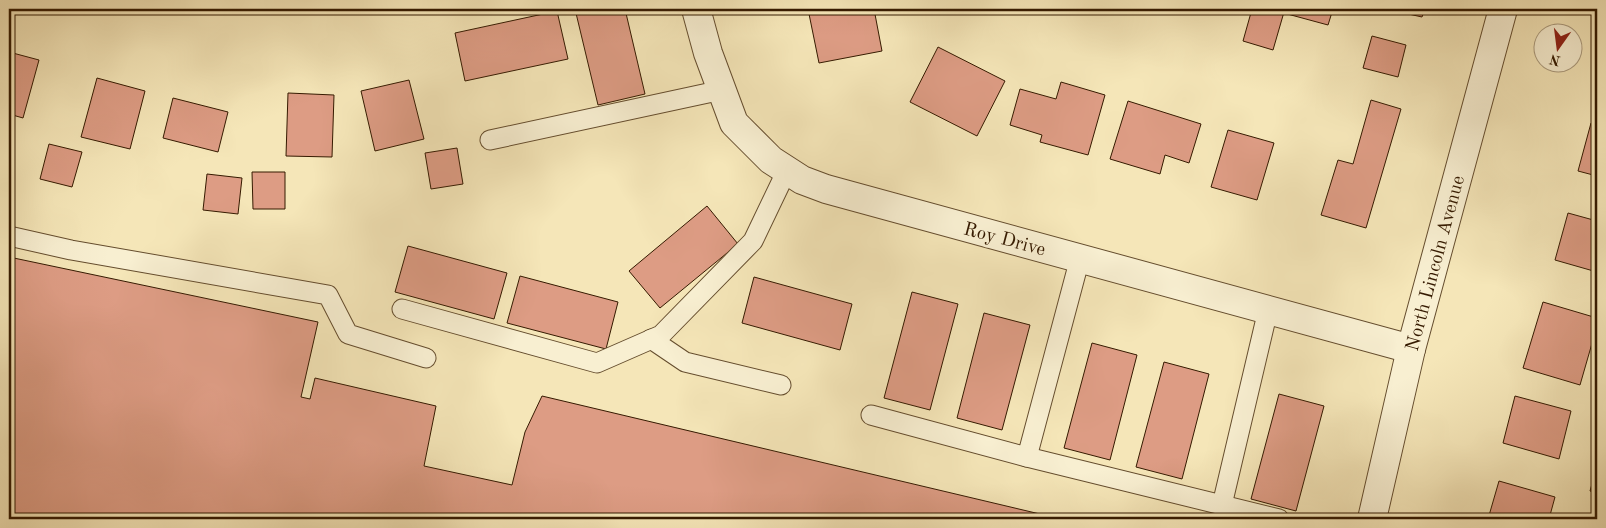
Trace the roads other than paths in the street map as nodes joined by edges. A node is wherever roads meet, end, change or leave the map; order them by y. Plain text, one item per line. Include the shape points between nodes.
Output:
1 (696, 9) edge
2 (1503, 9) edge
3 (722, 90) junction
4 (490, 140) dead end
5 (787, 170) junction
6 (9, 236) edge
7 (1080, 258) junction
8 (402, 309) dead end
9 (1268, 310) junction
10 (651, 339) junction
11 (1410, 349) junction
12 (426, 358) dead end
13 (780, 385) dead end
14 (871, 415) dead end
15 (1027, 457) junction
16 (1222, 505) junction
17 (1279, 519) edge
18 (1372, 519) edge

1 - 3 street, Roy Drive
2 - 11 street, North Lincoln Avenue
3 - 4 lane
3 - 5 street, Roy Drive via 734,123 771,160
5 - 7 street, Roy Drive via 826,189
5 - 10 lane via 753,241 662,335
6 - 12 lane via 328,295 348,334
7 - 9 street, Roy Drive
7 - 15 lane
8 - 10 lane via 597,363
9 - 11 street, Roy Drive
9 - 16 lane
10 - 13 lane via 685,362
11 - 18 street, North Lincoln Avenue
14 - 15 lane
15 - 16 lane
16 - 17 lane

